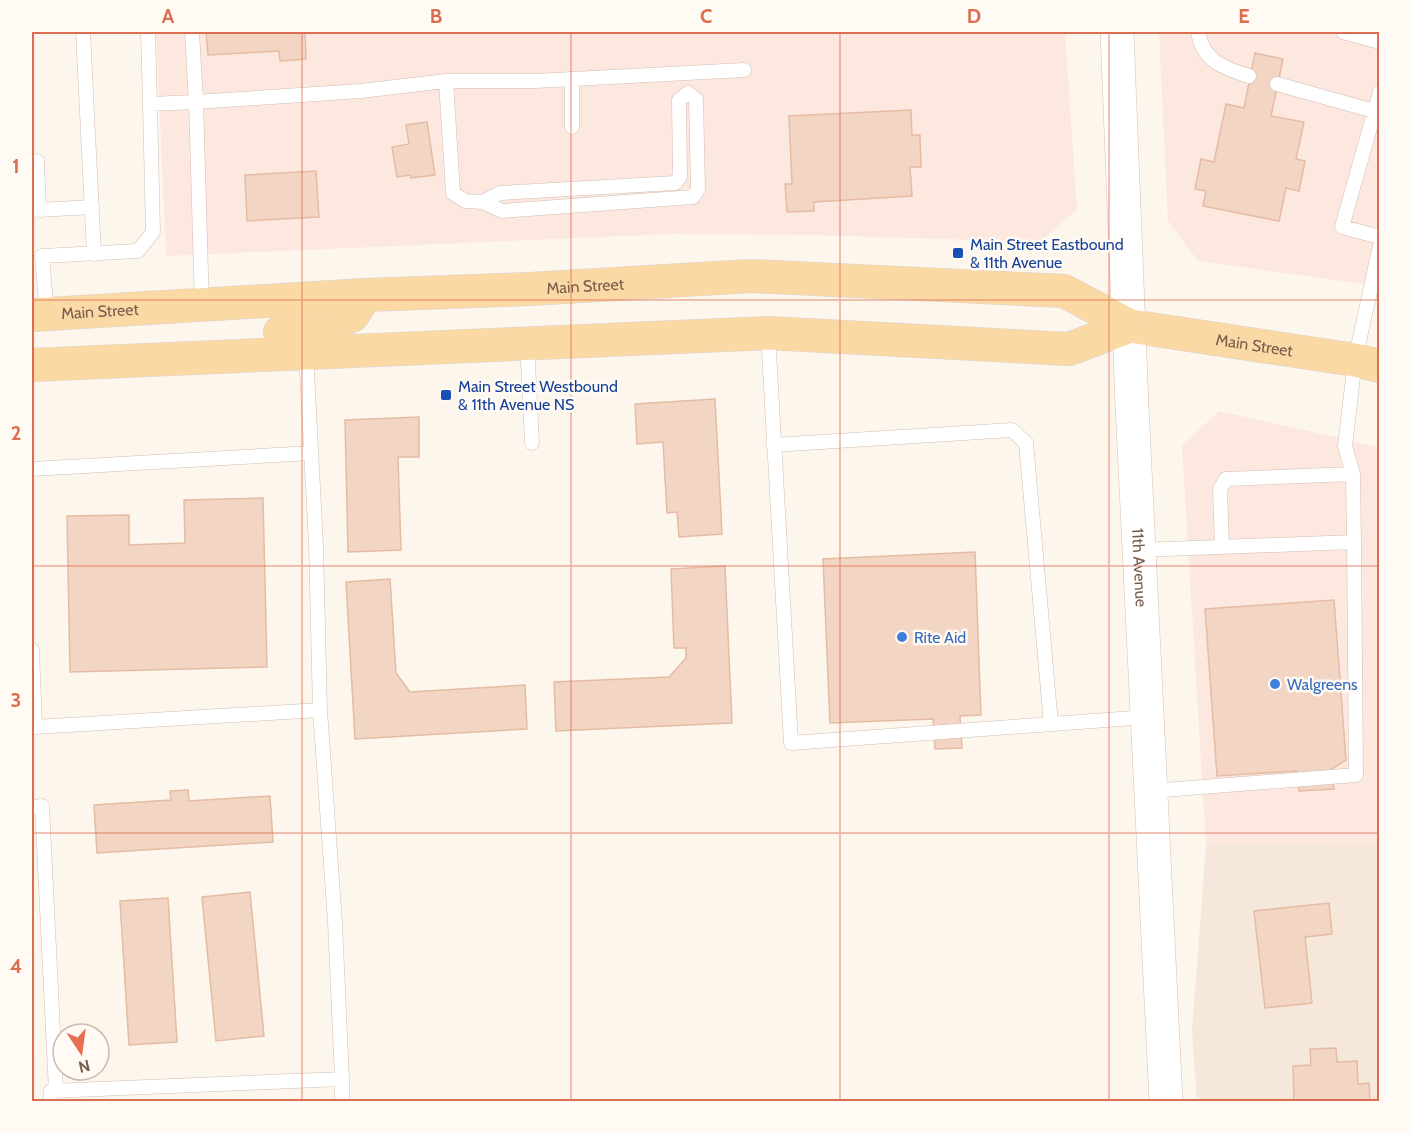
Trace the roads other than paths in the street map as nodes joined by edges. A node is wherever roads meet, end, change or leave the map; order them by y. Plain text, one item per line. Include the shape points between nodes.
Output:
1 (83, 32) edge
2 (148, 32) edge
3 (192, 32) edge
4 (1117, 32) edge
5 (1198, 32) edge
6 (1343, 32) edge
7 (1380, 42) edge
8 (744, 70) dead end
9 (687, 74) junction
10 (1249, 76) dead end
11 (572, 79) junction
12 (446, 81) junction
13 (1277, 84) dead end
14 (1380, 92) edge
15 (688, 93) junction
16 (196, 102) junction
17 (150, 104) junction
18 (1374, 111) junction
19 (572, 127) dead end
20 (37, 161) dead end
21 (483, 202) junction
22 (92, 207) junction
23 (1380, 237) edge
24 (1380, 246) edge
25 (94, 254) junction
26 (365, 295) junction
27 (202, 306) junction
28 (39, 315) edge
29 (1130, 326) junction
30 (768, 333) junction
31 (527, 342) junction
32 (306, 353) junction
33 (1367, 363) edge
34 (33, 365) edge
35 (532, 443) dead end
36 (773, 445) junction
37 (311, 453) junction
38 (32, 469) edge
39 (1353, 474) junction
40 (1354, 542) junction
41 (1222, 547) junction
42 (1140, 550) junction
43 (32, 650) edge
44 (320, 710) junction
45 (1148, 717) junction
46 (1051, 724) junction
47 (1151, 791) junction
48 (32, 807) edge
49 (342, 1078) junction
50 (53, 1096) edge
51 (342, 1101) edge
52 (1166, 1101) edge

1 - 22 lane
2 - 17 lane
3 - 16 lane
4 - 29 main road, 11th Avenue
5 - 10 lane via 1203,50 1219,66
6 - 7 lane
8 - 9 lane
9 - 11 lane
9 - 15 lane
11 - 12 lane
11 - 19 lane
12 - 16 lane
12 - 21 lane via 453,193 465,201
13 - 18 lane
14 - 18 lane
15 - 21 lane via 679,100 680,177 675,183 500,193
15 - 21 lane via 696,99 698,189 693,197 502,211
16 - 17 lane
16 - 27 lane
17 - 25 lane via 153,232 138,251
18 - 23 lane via 1342,227
20 - 22 lane via 39,210
22 - 25 lane
24 - 33 lane
25 - 28 lane via 42,256
26 - 27 main road, Main Street
26 - 29 main road, Main Street via 751,276 1065,291
26 - 34 main road via 353,315 319,331 99,339
27 - 28 main road, Main Street
29 - 30 main road, Main Street via 1069,349
29 - 33 main road, Main Street
29 - 42 main road, 11th Avenue
30 - 31 main road, Main Street
30 - 36 lane
31 - 32 main road, Main Street
31 - 35 lane
32 - 34 main road, Main Street
32 - 37 lane
33 - 39 lane via 1345,446
36 - 46 lane via 1012,430 1026,443
36 - 46 lane via 790,743
37 - 38 lane
37 - 44 lane
39 - 40 lane
39 - 41 lane via 1226,479 1220,489
40 - 41 lane
40 - 47 lane via 1356,775
41 - 42 lane
42 - 45 main road, 11th Avenue
43 - 44 lane via 35,727
44 - 49 lane
45 - 46 lane
45 - 47 main road, 11th Avenue
47 - 52 main road, 11th Avenue
48 - 50 lane via 42,806
49 - 50 lane
49 - 51 lane

